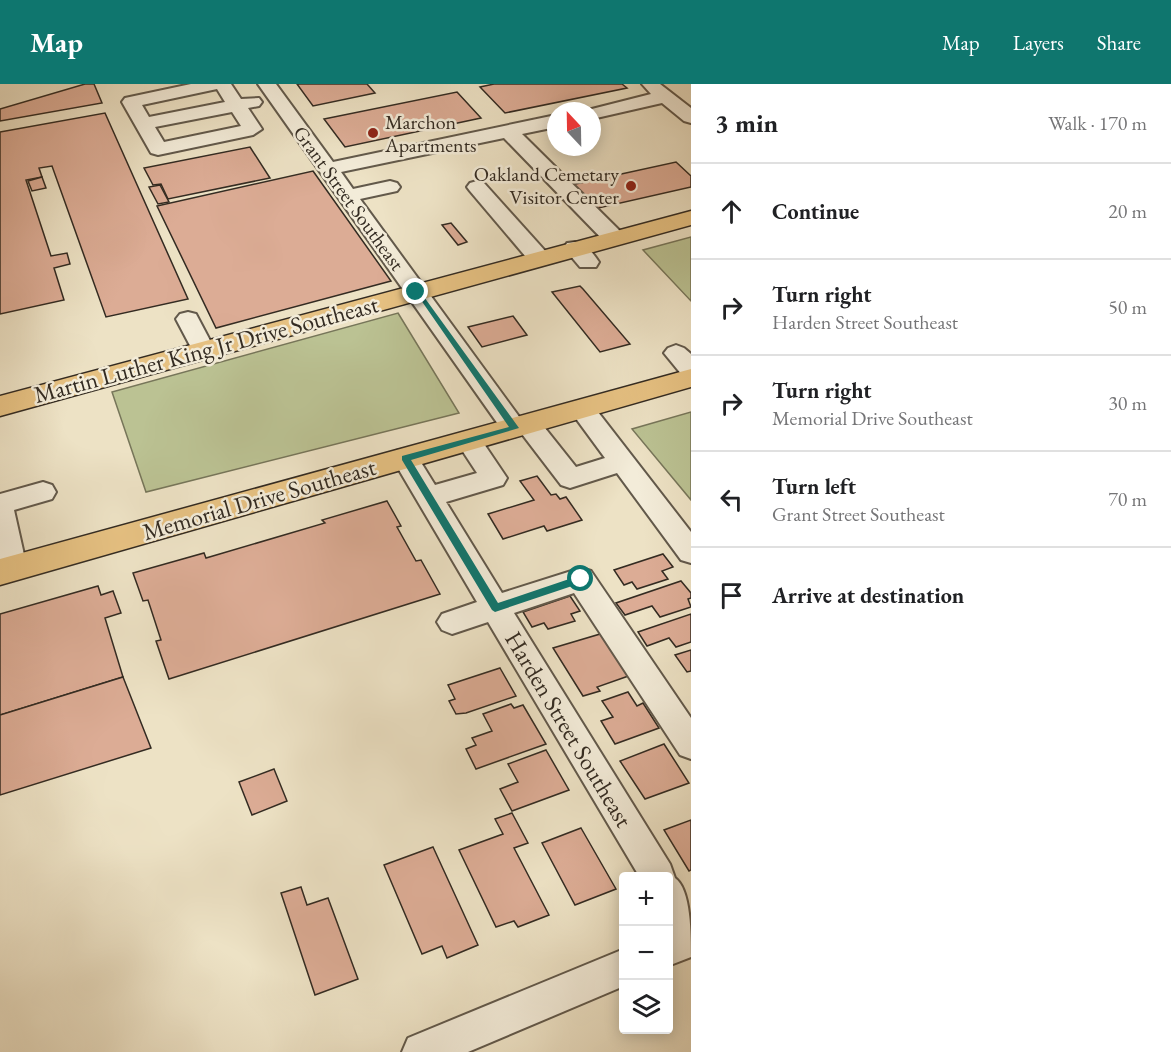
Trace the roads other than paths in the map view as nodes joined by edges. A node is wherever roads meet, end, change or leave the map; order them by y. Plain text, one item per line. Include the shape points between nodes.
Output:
1 (217, 84) edge
2 (222, 84) edge
3 (649, 84) edge
4 (271, 90) edge
5 (669, 91) edge
6 (691, 99) edge
7 (236, 105) junction
8 (601, 110) edge
9 (691, 117) edge
10 (547, 123) edge
11 (144, 124) junction
12 (508, 131) junction
13 (328, 169) junction
14 (390, 187) dead end
15 (477, 187) dead end
16 (348, 196) junction
17 (691, 218) edge
18 (614, 238) junction
19 (539, 258) junction
20 (416, 292) junction
21 (188, 319) dead end
22 (203, 350) junction
23 (691, 378) edge
24 (0, 406) edge
25 (582, 409) junction
26 (521, 426) junction
27 (469, 441) junction
28 (405, 458) junction
29 (622, 462) junction
30 (43, 492) dead end
31 (429, 497) junction
32 (0, 504) edge
33 (0, 510) edge
34 (691, 552) edge
35 (6, 570) edge
36 (495, 608) junction
37 (452, 622) dead end
38 (691, 746) edge
39 (656, 872) edge
40 (673, 900) edge
41 (691, 931) edge
42 (691, 938) edge
43 (673, 946) edge
44 (619, 969) edge
45 (422, 1052) edge

1 - 11 street via 131,102
2 - 7 street
3 - 5 street
4 - 7 street
4 - 13 street, Grant Street Southeast
5 - 6 street
5 - 8 street
5 - 9 street
7 - 11 street
7 - 11 street via 253,129 158,149
10 - 12 street
12 - 13 street
12 - 18 street
13 - 16 street, Grant Street Southeast
14 - 16 street
15 - 19 street
16 - 20 street, Grant Street Southeast
17 - 18 main road, Martin Luther King Jr Drive Southeast
18 - 19 main road, Martin Luther King Jr Drive Southeast via 582,255
19 - 20 main road, Martin Luther King Jr Drive Southeast
20 - 22 main road, Martin Luther King Jr Drive Southeast
20 - 26 street, Grant Street Southeast
21 - 22 street
22 - 24 main road, Martin Luther King Jr Drive Southeast
23 - 25 main road, Memorial Drive Southeast
25 - 26 main road, Memorial Drive Southeast
25 - 29 street
26 - 27 main road, Memorial Drive Southeast
26 - 29 street, Grant Street Southeast via 570,478
27 - 28 main road, Memorial Drive Southeast
27 - 31 street via 494,478
28 - 31 street, Harden Street Southeast
28 - 35 main road, Memorial Drive Southeast
29 - 34 street
30 - 32 street
31 - 36 street, Harden Street Southeast
33 - 35 street
36 - 37 street
36 - 38 street via 581,579
36 - 39 street, Harden Street Southeast
40 - 41 street
42 - 43 street
44 - 45 street

